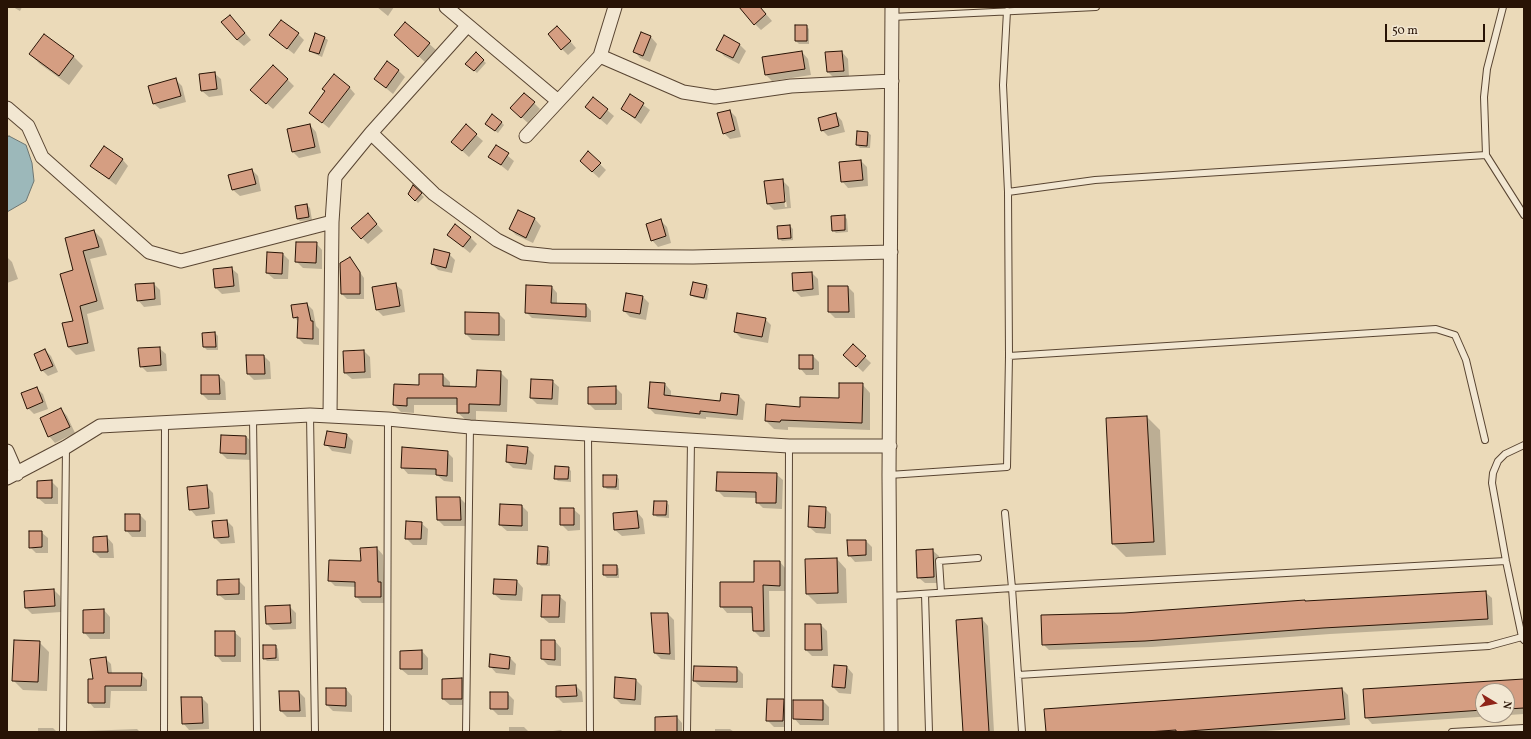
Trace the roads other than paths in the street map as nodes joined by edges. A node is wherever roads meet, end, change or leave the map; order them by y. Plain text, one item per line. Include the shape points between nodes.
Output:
1 (446, 7) edge
2 (615, 7) edge
3 (1096, 7) edge
4 (1502, 7) edge
5 (1007, 11) junction
6 (892, 12) edge
7 (467, 26) junction
8 (600, 56) junction
9 (892, 81) junction
10 (558, 101) junction
11 (9, 112) edge
12 (370, 133) junction
13 (526, 136) dead end
14 (1486, 154) junction
15 (1008, 192) junction
16 (1524, 215) edge
17 (332, 222) junction
18 (891, 252) junction
19 (1009, 356) junction
20 (310, 415) junction
21 (330, 416) junction
22 (253, 418) junction
23 (388, 419) junction
24 (165, 423) junction
25 (470, 427) junction
26 (588, 434) junction
27 (691, 440) junction
28 (1485, 440) dead end
29 (1524, 445) edge
30 (789, 446) junction
31 (890, 446) junction
32 (66, 447) junction
33 (7, 451) edge
34 (889, 475) junction
35 (12, 476) edge
36 (1005, 513) dead end
37 (978, 558) dead end
38 (1506, 561) junction
39 (1012, 588) junction
40 (941, 592) junction
41 (924, 594) junction
42 (890, 596) junction
43 (1523, 638) edge
44 (1018, 675) junction
45 (1524, 728) edge
46 (63, 732) edge
47 (164, 732) edge
48 (256, 732) edge
49 (315, 732) edge
50 (387, 732) edge
51 (466, 732) edge
52 (590, 732) edge
53 (687, 732) edge
54 (788, 732) edge
55 (891, 732) edge
56 (929, 732) edge
57 (1022, 732) edge
58 (1452, 732) edge

1 - 7 street
2 - 8 street
3 - 5 lane
4 - 14 lane via 1487,68 1484,97
5 - 6 lane
5 - 15 lane via 1003,85
6 - 9 street
7 - 10 street
7 - 12 street
8 - 9 street via 682,92 715,97 791,86
8 - 10 street
9 - 18 street
10 - 13 street
11 - 17 street via 28,126 42,157 149,252 181,261
12 - 17 street via 336,178
12 - 18 street via 434,194 497,240 523,253 551,256 693,257
14 - 15 lane via 1095,180
14 - 16 lane
15 - 19 lane
17 - 21 street
18 - 31 street
19 - 28 lane via 1436,329 1455,335 1466,360
19 - 34 lane via 1007,467
20 - 21 street
20 - 22 street
20 - 49 lane
21 - 23 street
22 - 24 street
22 - 48 lane
23 - 25 street
23 - 50 lane
24 - 32 street via 100,426
24 - 47 lane
25 - 26 street
25 - 51 lane
26 - 27 street
26 - 52 lane
27 - 30 street
27 - 53 lane
29 - 38 lane via 1505,454 1498,461 1493,473 1492,483
30 - 31 street
30 - 54 lane
31 - 34 street
32 - 35 street
32 - 46 lane
33 - 35 street
34 - 42 street
36 - 39 lane
37 - 40 lane via 939,560
38 - 39 lane
38 - 43 lane
39 - 40 lane
39 - 44 lane
40 - 41 lane
41 - 42 lane
41 - 56 lane
42 - 55 street
43 - 44 lane via 1489,646
44 - 57 lane
45 - 58 lane

